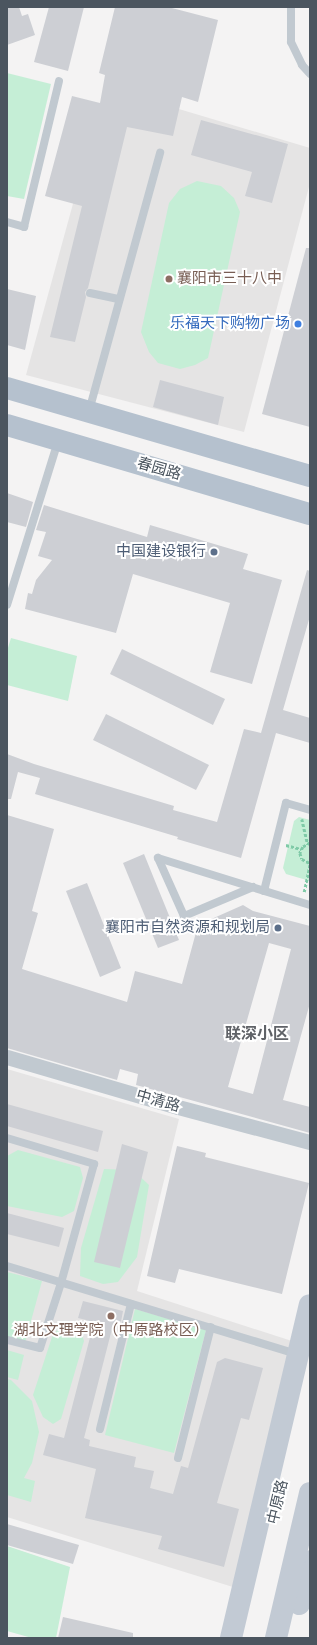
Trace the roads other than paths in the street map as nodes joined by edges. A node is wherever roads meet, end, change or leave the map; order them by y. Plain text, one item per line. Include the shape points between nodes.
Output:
1 (291, 7) edge
2 (310, 74) edge
3 (59, 81) dead end
4 (160, 153) dead end
5 (7, 222) edge
6 (90, 293) dead end
7 (120, 299) junction
8 (7, 388) edge
9 (88, 412) junction
10 (7, 425) edge
11 (58, 440) junction
12 (310, 476) edge
13 (310, 514) edge
14 (7, 605) edge
15 (310, 810) edge
16 (253, 887) junction
17 (264, 891) junction
18 (310, 905) edge
19 (7, 1057) edge
20 (7, 1138) edge
21 (310, 1142) edge
22 (7, 1266) edge
23 (61, 1283) junction
24 (131, 1304) junction
25 (310, 1305) edge
26 (211, 1328) junction
27 (7, 1340) edge
28 (304, 1361) edge
29 (100, 1429) dead end
30 (178, 1458) dead end
31 (310, 1493) edge
32 (310, 1561) edge
33 (231, 1638) edge
34 (246, 1638) edge
35 (276, 1638) edge
36 (291, 1638) edge

1 - 2 lane via 291,42 302,65
3 - 5 lane via 24,227
4 - 7 lane
6 - 7 lane
7 - 9 lane
8 - 9 main road
9 - 12 main road
10 - 11 main road, 春园路
11 - 13 main road, 春园路
11 - 14 lane
15 - 17 lane via 286,803
16 - 16 lane via 173,862 158,858 184,916
16 - 17 lane
17 - 18 lane
19 - 21 street, 中清路
20 - 23 lane via 94,1164
22 - 23 lane
23 - 24 lane
23 - 27 lane via 40,1348
24 - 26 lane
24 - 29 lane
25 - 28 main road
26 - 28 lane
26 - 30 lane
28 - 33 main road
28 - 34 main road, 中原路
31 - 35 main road, 中原路
32 - 36 main road

